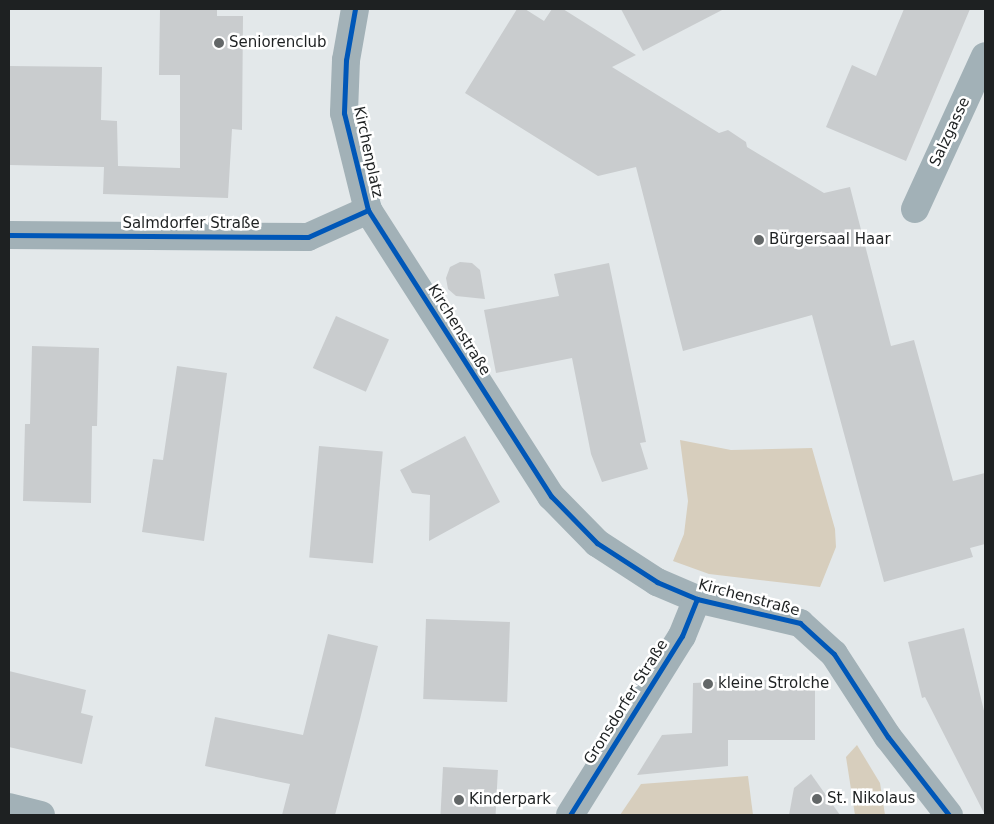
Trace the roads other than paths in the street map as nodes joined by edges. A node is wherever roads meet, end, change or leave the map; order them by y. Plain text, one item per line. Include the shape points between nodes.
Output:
1 (355, 9) edge
2 (985, 56) edge
3 (915, 209) dead end
4 (368, 210) junction
5 (9, 235) edge
6 (697, 599) junction
7 (9, 807) edge
8 (41, 815) edge
9 (570, 815) edge
10 (949, 815) edge

1 - 4 street, Kirchenplatz via 346,60 344,113
2 - 3 street, Salzgasse
4 - 5 street, Salmdorfer Straße via 308,237
4 - 6 street, Kirchenstraße via 551,496 597,543 657,582
6 - 9 street, Gronsdorfer Straße via 682,636
6 - 10 street, Kirchenstraße via 800,623 820,640 834,654 888,737
7 - 8 street

